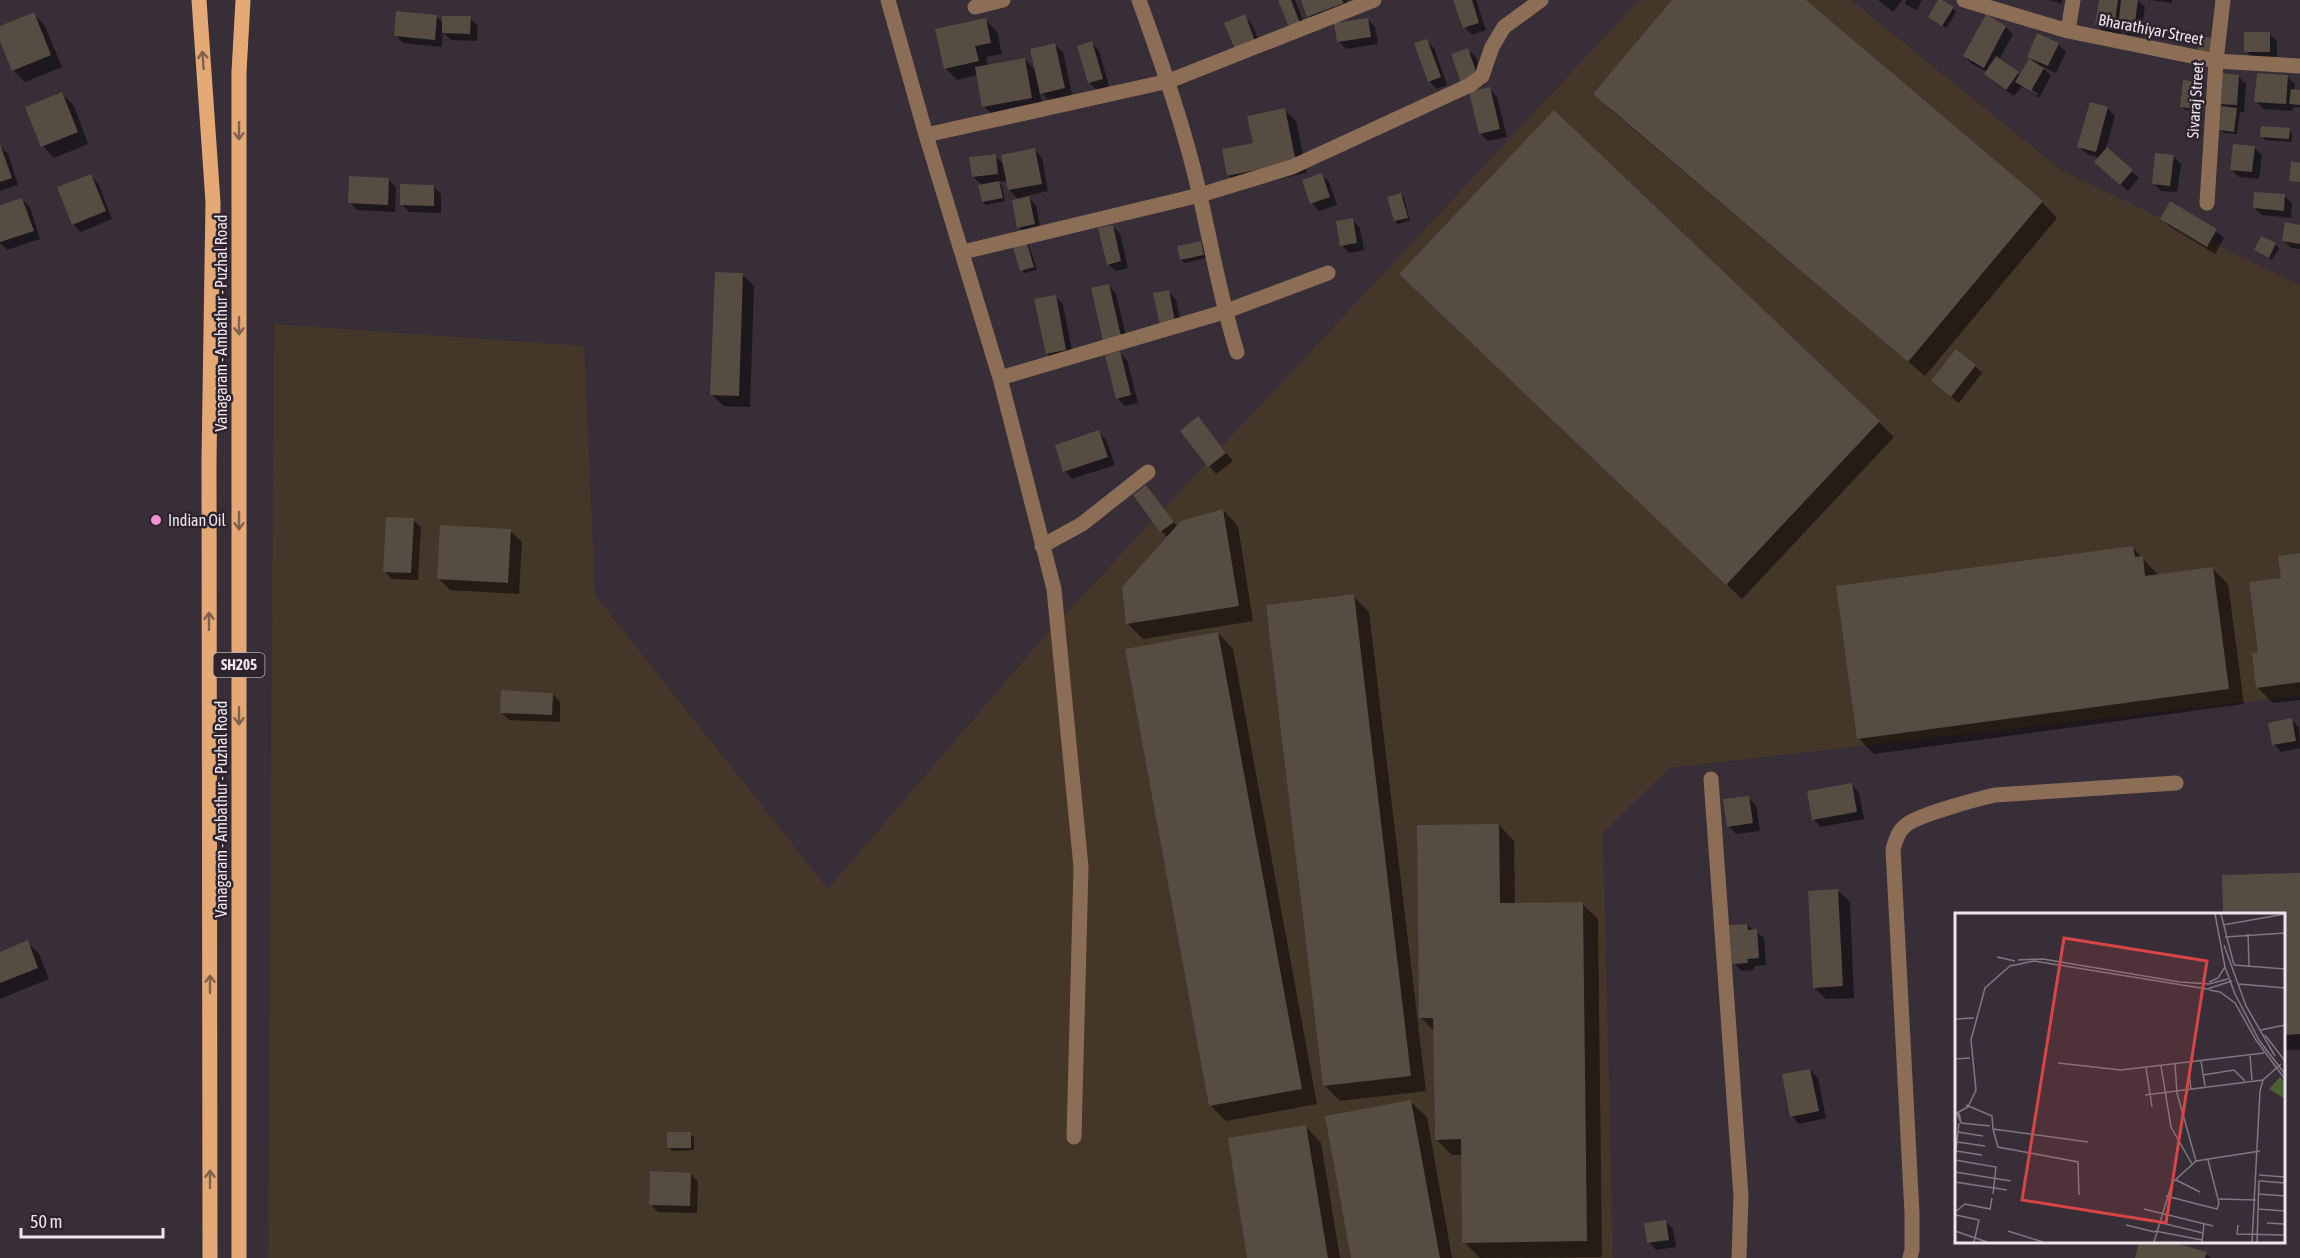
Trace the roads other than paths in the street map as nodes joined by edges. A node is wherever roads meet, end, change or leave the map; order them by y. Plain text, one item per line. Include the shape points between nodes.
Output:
1 (199, 0) edge
2 (243, 0) edge
3 (888, 0) edge
4 (1004, 0) edge
5 (1139, 0) edge
6 (1374, 0) edge
7 (1541, 0) edge
8 (1964, 0) edge
9 (2073, 0) edge
10 (2223, 0) edge
11 (975, 7) dead end
12 (2068, 31) junction
13 (2216, 61) junction
14 (2300, 66) edge
15 (1168, 81) junction
16 (926, 135) junction
17 (1200, 195) junction
18 (2207, 203) dead end
19 (963, 252) junction
20 (1328, 273) dead end
21 (1224, 312) junction
22 (1237, 352) dead end
23 (1000, 378) junction
24 (1149, 472) dead end
25 (1042, 546) junction
26 (1711, 779) dead end
27 (2176, 783) dead end
28 (1074, 1137) dead end
29 (210, 1258) edge
30 (239, 1258) edge
31 (1739, 1258) edge
32 (1910, 1258) edge

29 -> 1 main road via 209,459 213,202
2 -> 30 main road, Vanagaram - Ambathur - Puzhal Road / SH205 via 239,118
3 - 16 street
4 - 11 street
5 - 15 street
6 - 15 street
7 - 17 street via 1504,27 1482,76 1470,86 1292,167
8 - 12 street, Bharathiyar Street
9 - 12 street
10 - 13 street, Sivaraj Street
12 - 13 street, Bharathiyar Street
13 - 14 street, Bharathiyar Street
13 - 18 street, Sivaraj Street
15 - 16 street
15 - 17 street
16 - 19 street
17 - 19 street
17 - 21 street
19 - 23 street
20 - 21 street
21 - 22 street
21 - 23 street
23 - 25 street
24 - 25 street via 1082,524
25 - 28 street via 1054,589 1081,867
26 - 31 street via 1740,1196
27 - 32 street via 1995,795 1908,823 1898,834 1893,849 1912,1213

